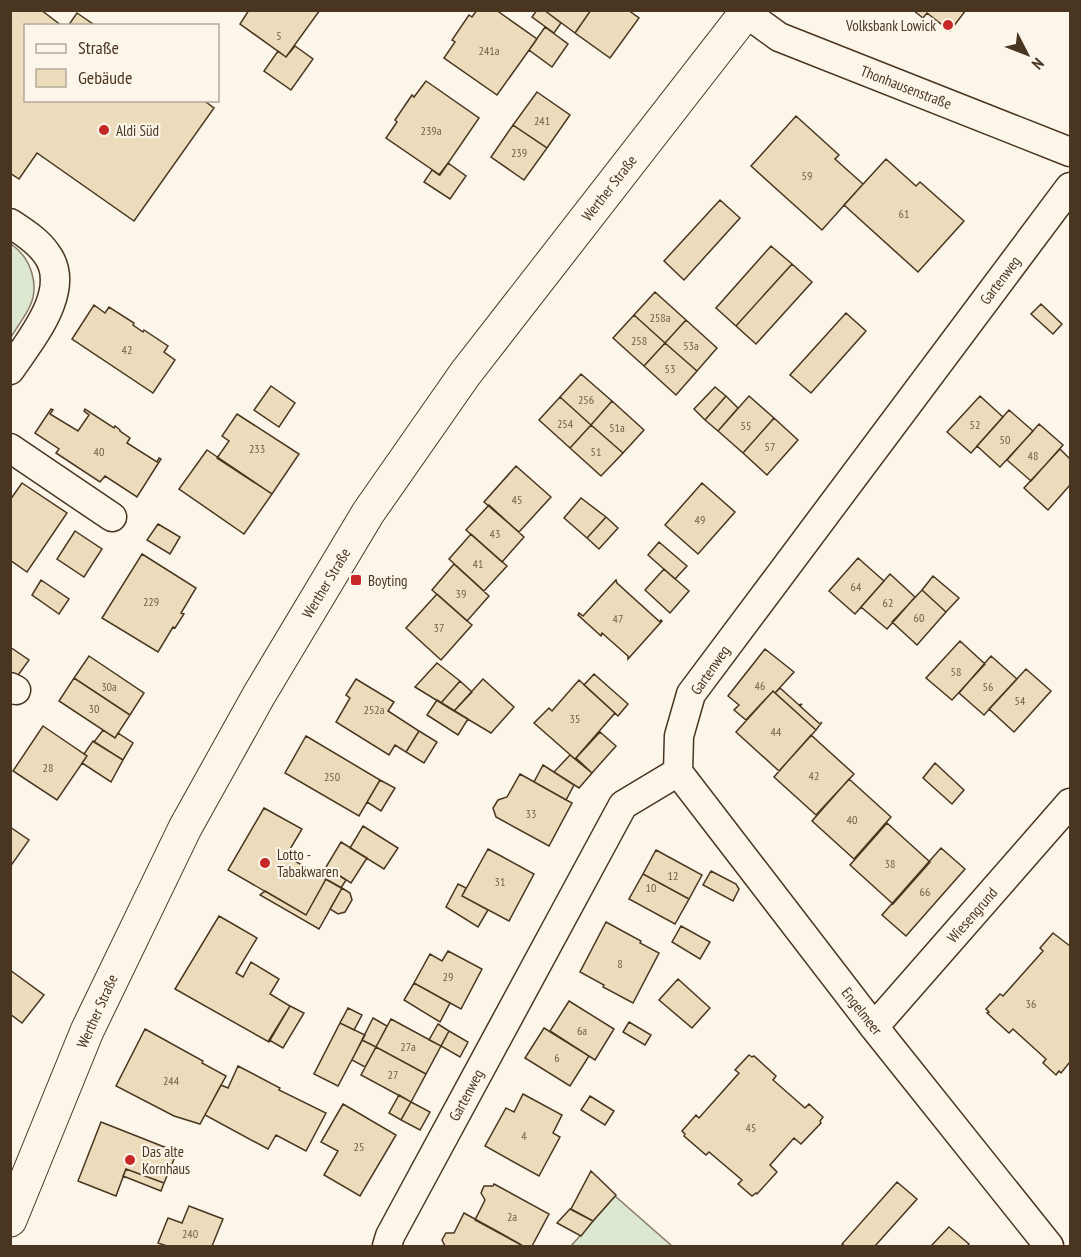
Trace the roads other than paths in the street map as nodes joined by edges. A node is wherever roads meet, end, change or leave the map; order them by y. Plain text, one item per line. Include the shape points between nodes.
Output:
1 (745, 12) edge
2 (1071, 152) edge
3 (1071, 186) edge
4 (10, 223) edge
5 (10, 370) edge
6 (10, 448) edge
7 (112, 517) dead end
8 (678, 772) junction
9 (1071, 803) edge
10 (874, 1027) junction
11 (10, 1220) edge
12 (387, 1246) edge
13 (1049, 1246) edge

1 - 2 street, Thonhausenstraße via 779,37
1 - 11 main road, Werther Straße via 465,374 362,523 259,694 185,828 87,1031
3 - 8 street, Gartenweg via 691,694 679,736
4 - 5 street via 48,254 56,275 54,295 44,318
6 - 7 street
8 - 10 street, Engelmeer
8 - 12 street, Gartenweg via 623,806
9 - 10 street, Wiesengrund
10 - 13 street, Engelmeer

